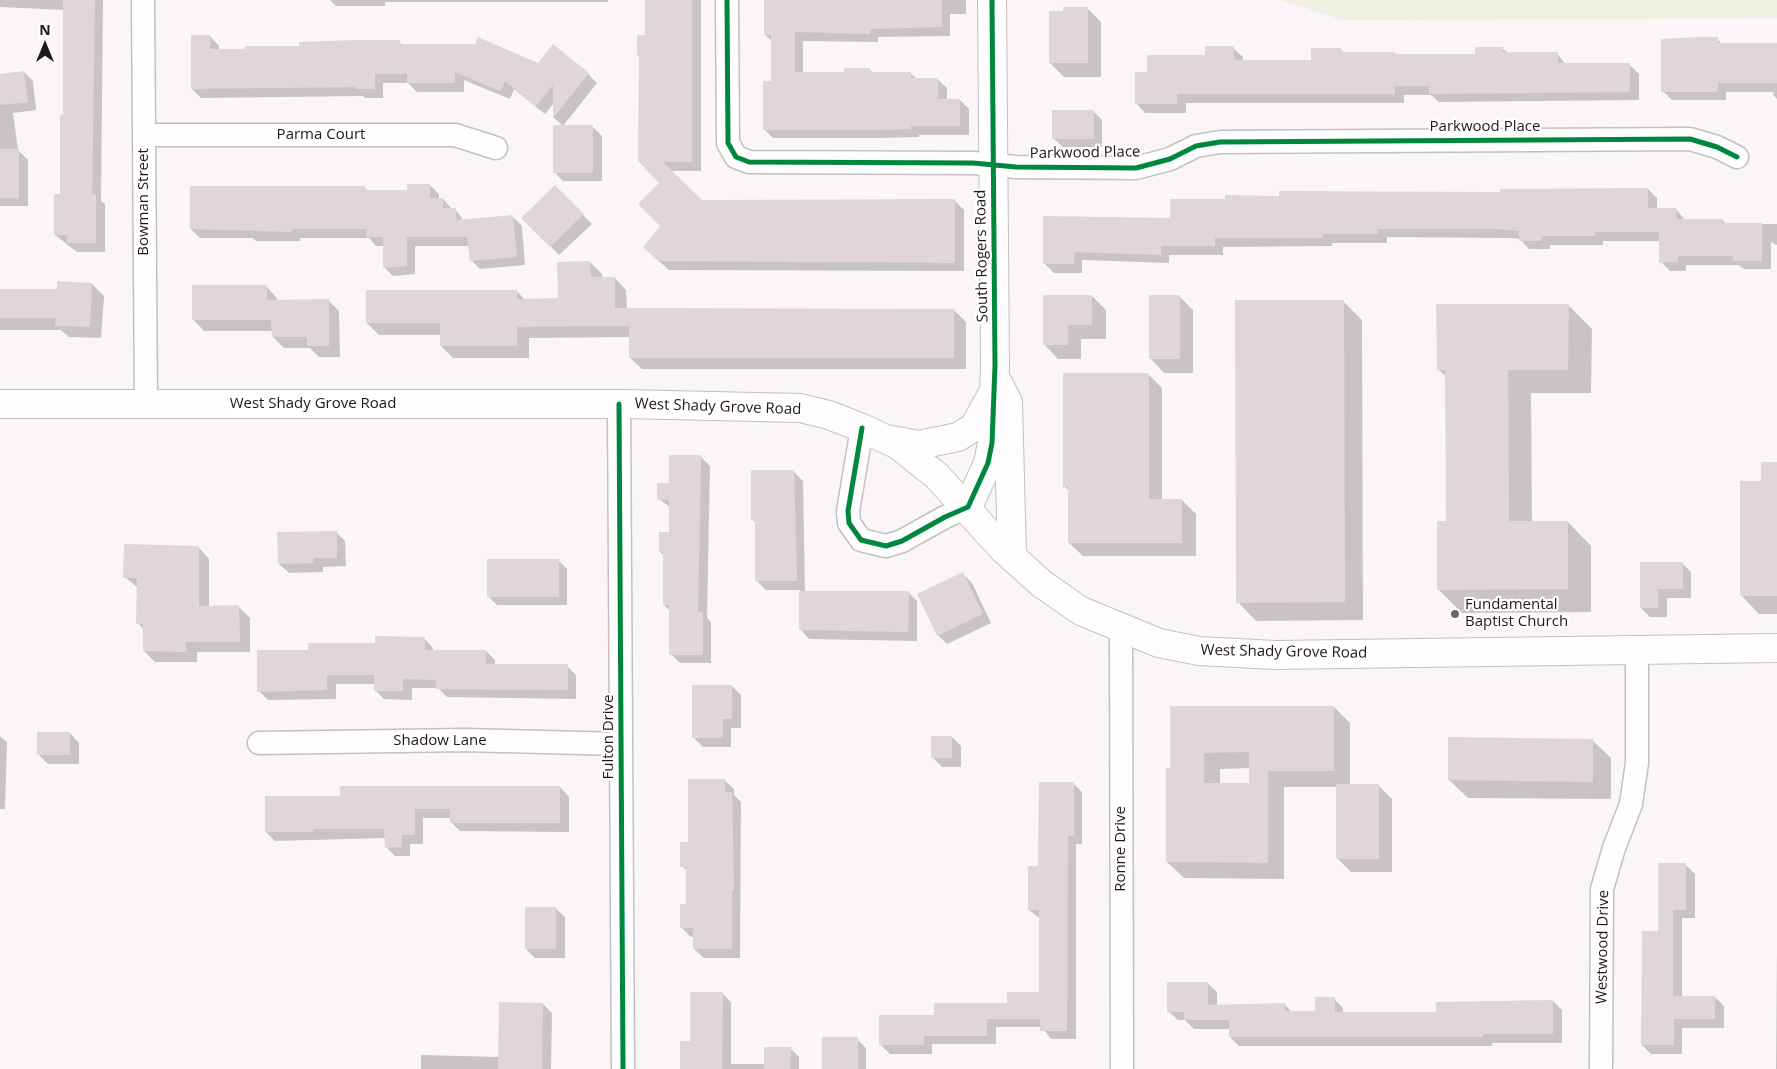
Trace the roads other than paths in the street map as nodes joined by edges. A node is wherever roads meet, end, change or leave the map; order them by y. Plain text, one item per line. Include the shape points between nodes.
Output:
1 (143, 0) edge
2 (727, 0) edge
3 (992, 0) edge
4 (144, 135) junction
5 (496, 148) dead end
6 (1737, 157) dead end
7 (994, 165) junction
8 (994, 384) junction
9 (0, 404) edge
10 (146, 404) junction
11 (619, 404) junction
12 (862, 428) junction
13 (886, 440) junction
14 (968, 508) junction
15 (1012, 556) junction
16 (1121, 629) junction
17 (1777, 648) edge
18 (1637, 650) junction
19 (259, 743) dead end
20 (621, 744) junction
21 (624, 1069) edge
22 (1122, 1069) edge
23 (1601, 1069) edge

1 - 4 street, Bowman Street
2 - 7 street, Parkwood Place via 728,143 736,157 760,163
3 - 7 main road, South Rogers Road
4 - 5 street, Parma Court via 455,135
4 - 10 street, Bowman Street
6 - 7 street, Parkwood Place via 1690,139 1230,142 1196,146 1170,159 1136,168
7 - 8 main road, South Rogers Road
8 - 13 main road via 974,427 958,437 919,445
8 - 14 main road, South Rogers Road via 988,463
8 - 15 main road via 1008,402
9 - 10 main road, West Shady Grove Road
10 - 11 main road, West Shady Grove Road
11 - 12 main road, West Shady Grove Road via 800,408
11 - 20 street, Fulton Drive
12 - 13 main road, West Shady Grove Road
12 - 14 street via 848,511 849,522 861,540 886,546
13 - 14 main road, West Shady Grove Road via 898,445 937,476
14 - 15 main road, West Shady Grove Road
15 - 16 main road, West Shady Grove Road via 1042,584 1081,611
16 - 18 main road, West Shady Grove Road via 1159,643 1199,651 1275,654
16 - 22 street, Ronne Drive
17 - 18 main road, West Shady Grove Road
18 - 23 street, Westwood Drive via 1637,763 1631,804 1602,889
19 - 20 street, Shadow Lane via 466,740
20 - 21 street, Fulton Drive

